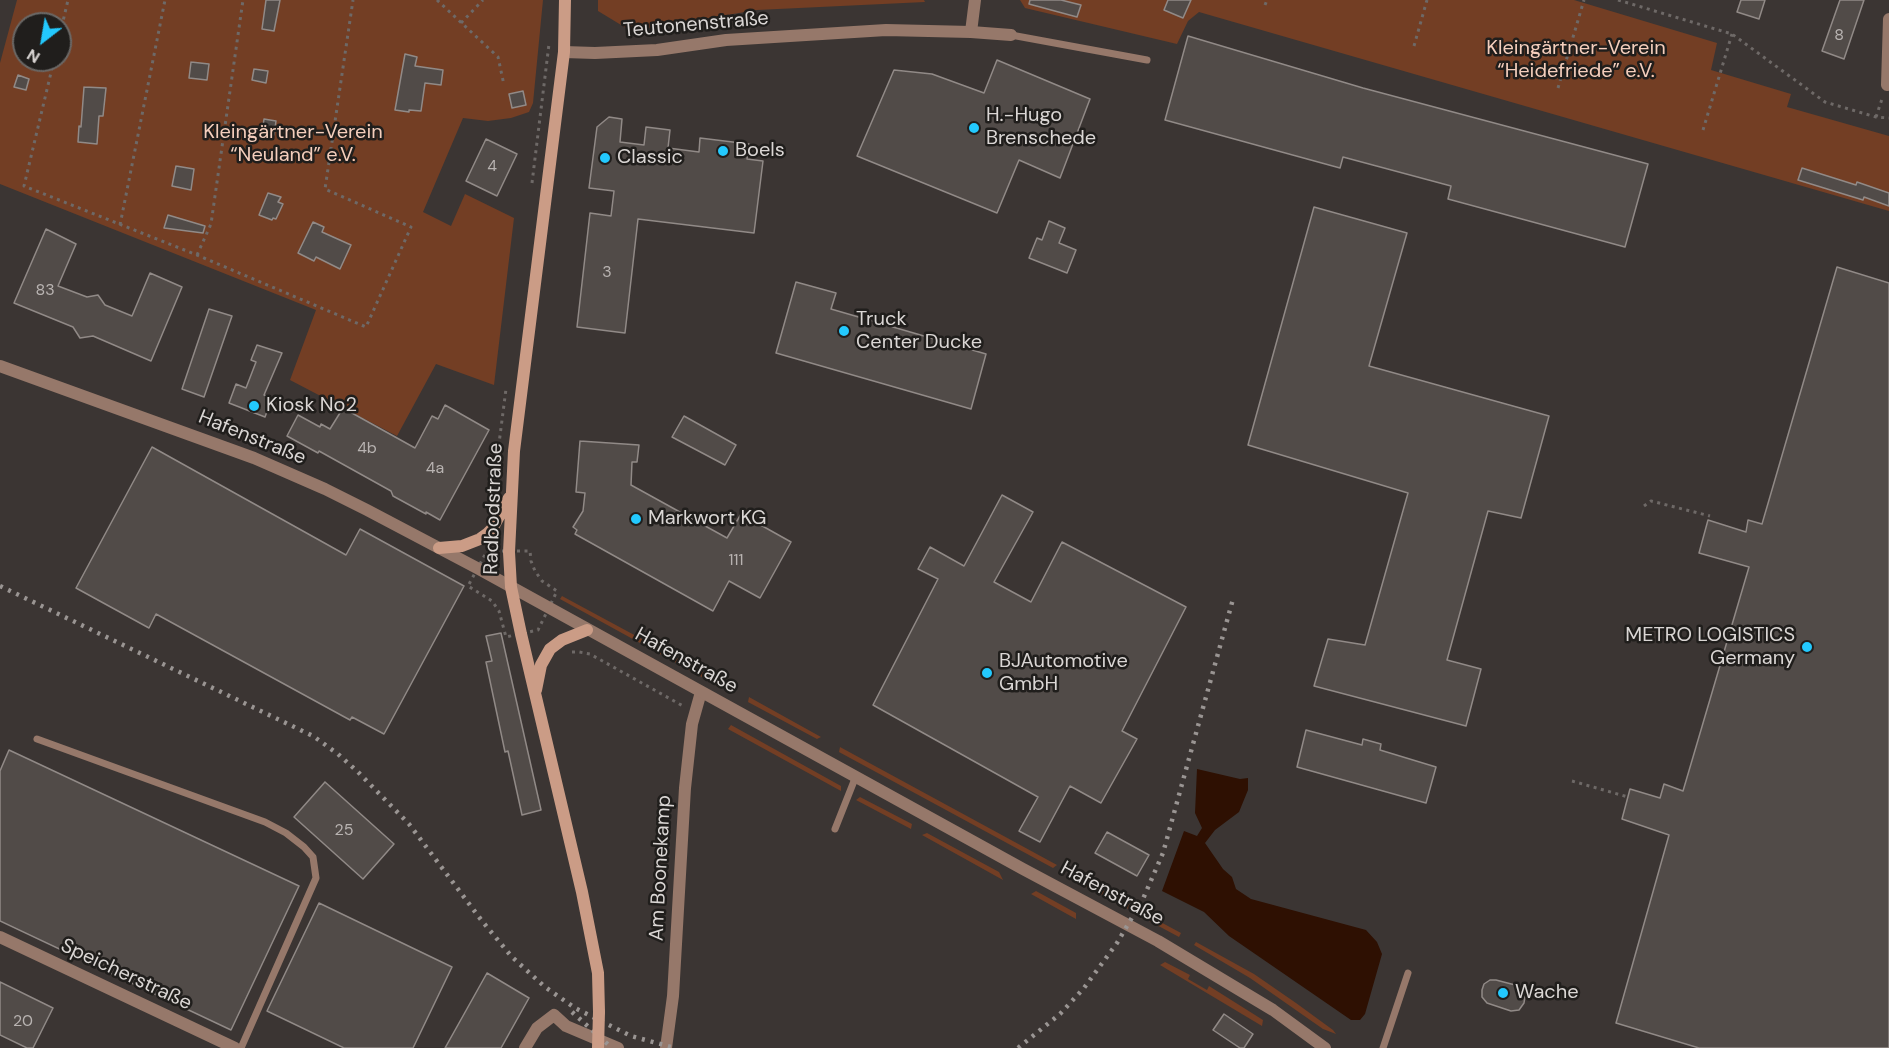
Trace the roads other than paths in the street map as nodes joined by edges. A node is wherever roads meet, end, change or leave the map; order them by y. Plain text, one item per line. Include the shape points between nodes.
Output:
1 (565, 0) edge
2 (975, 0) edge
3 (1889, 19) edge
4 (971, 32) junction
5 (1011, 35) joint
6 (564, 52) junction
7 (1147, 60) dead end
8 (1887, 85) road end
9 (0, 366) edge
10 (511, 494) junction
11 (439, 548) junction
12 (511, 587) junction
13 (588, 630) junction
14 (700, 692) junction
15 (535, 694) junction
16 (37, 739) dead end
17 (856, 776) junction
18 (835, 829) dead end
19 (0, 937) edge
20 (1408, 974) dead end
21 (235, 1048) edge
22 (241, 1048) edge
23 (525, 1048) edge
24 (598, 1048) edge
25 (618, 1048) edge
26 (666, 1048) edge
27 (1325, 1048) edge
28 (1383, 1048) edge

1 - 6 main road, Radbodstraße
2 - 4 street
3 - 8 street
4 - 5 street, Teutonenstraße
4 - 6 street, Teutonenstraße via 886,30 726,40 657,50
5 - 7 lane
6 - 10 main road, Radbodstraße
9 - 11 street, Hafenstraße via 254,458 325,489
10 - 11 main road via 492,529 480,539
10 - 12 main road, Radbodstraße
11 - 12 street, Hafenstraße
12 - 13 street, Hafenstraße
12 - 15 main road, Radbodstraße
13 - 14 street, Hafenstraße
13 - 15 main road via 550,649 541,665
14 - 17 street, Hafenstraße
14 - 26 street, Am Boonekamp via 685,788 673,996
15 - 24 main road, Radbodstraße, bridge via 597,973
16 - 22 lane via 265,822 286,833 313,857 316,878
17 - 18 lane
17 - 27 street, Hafenstraße via 1183,955 1274,1010
19 - 21 street, Speicherstraße
20 - 28 lane
23 - 25 street via 537,1028 554,1015 566,1026

